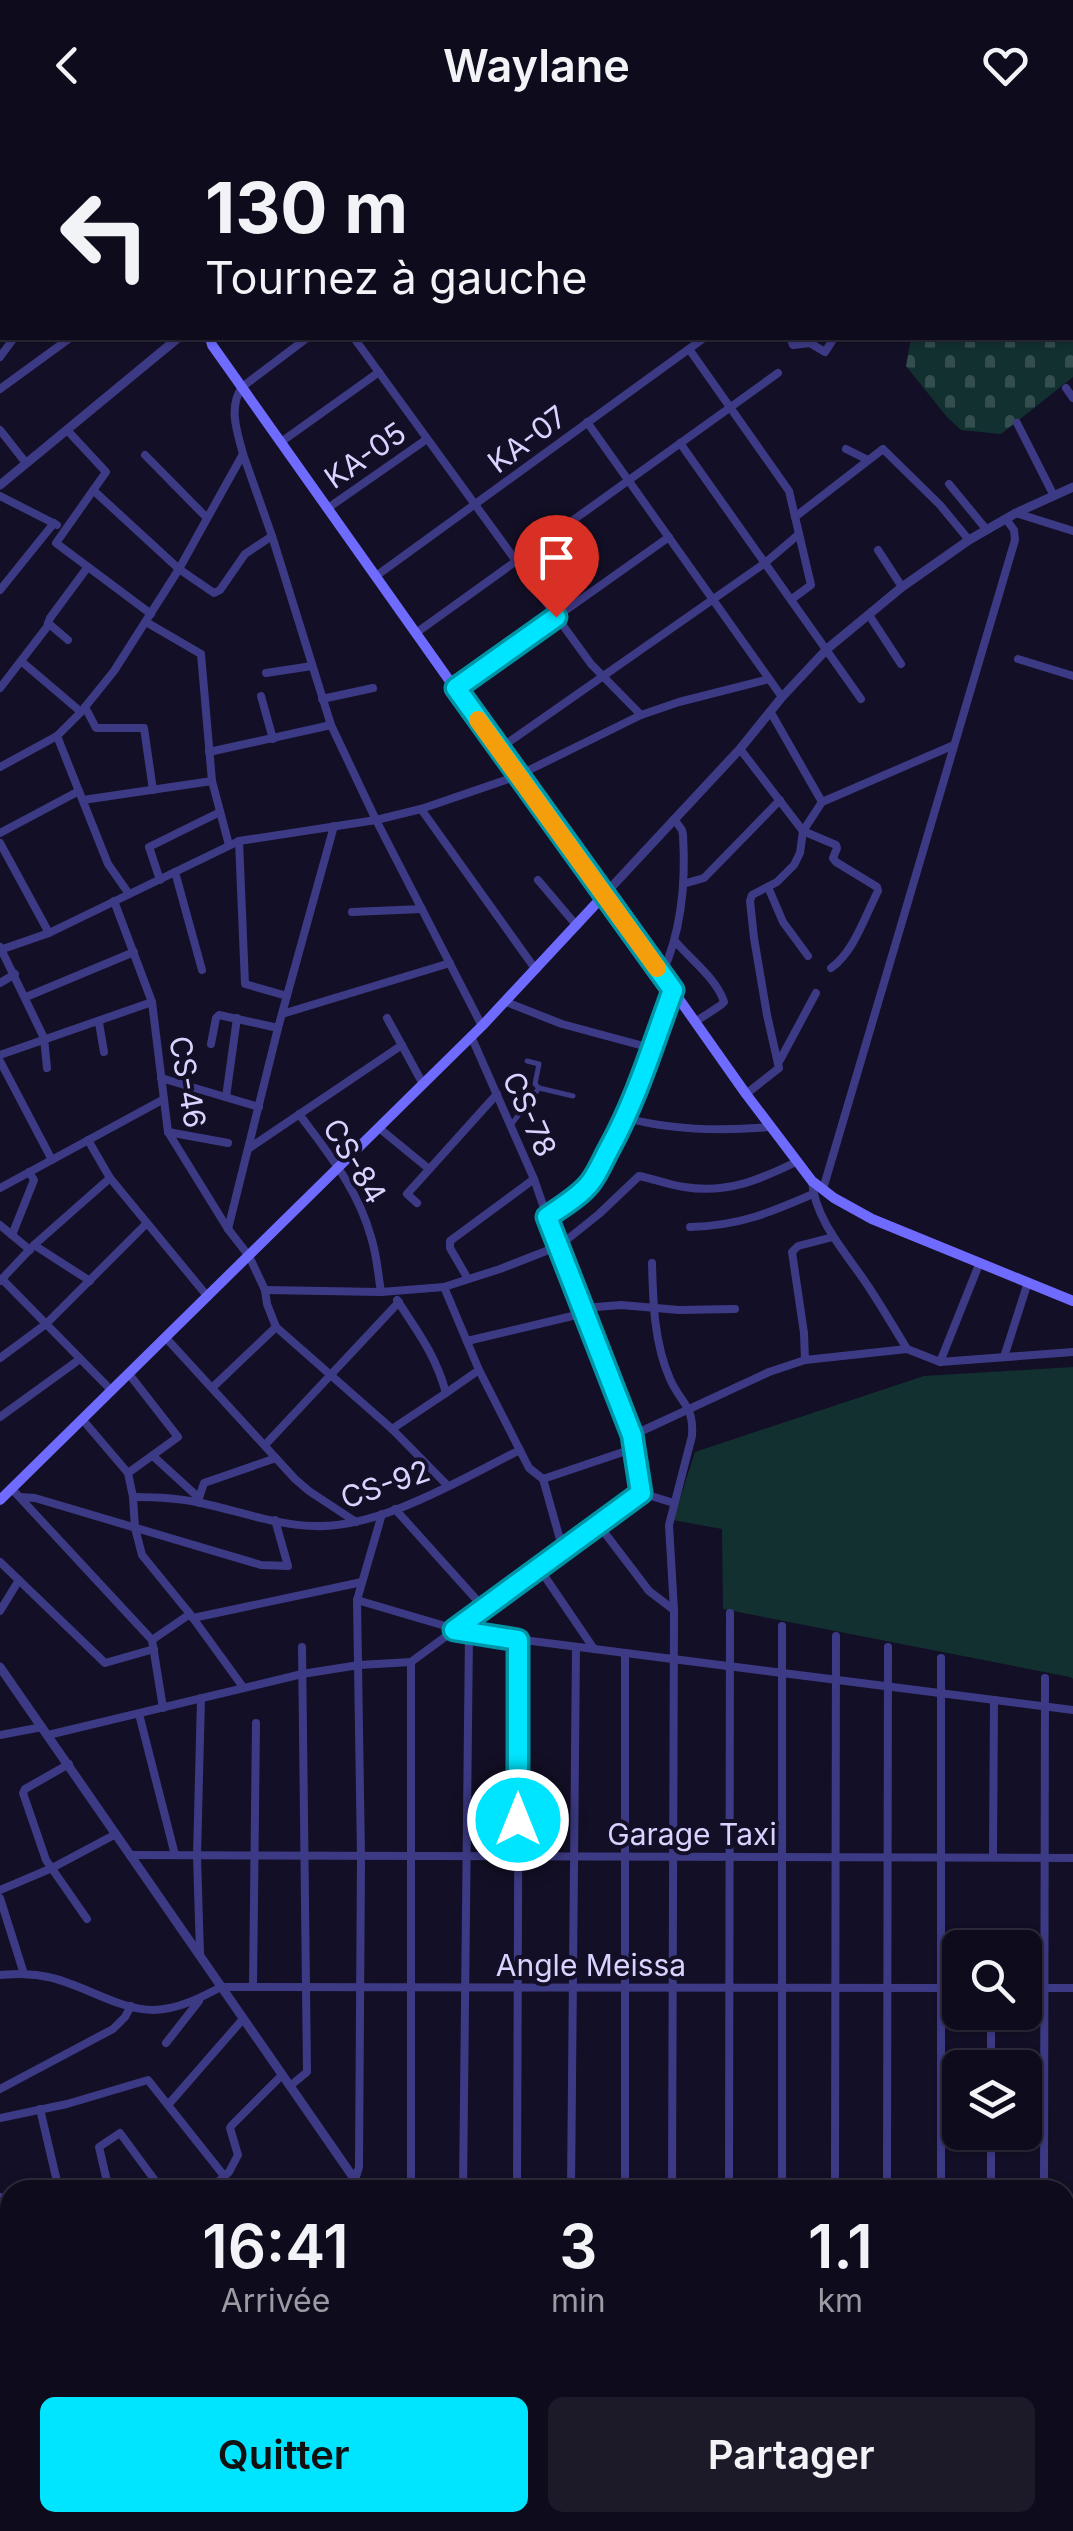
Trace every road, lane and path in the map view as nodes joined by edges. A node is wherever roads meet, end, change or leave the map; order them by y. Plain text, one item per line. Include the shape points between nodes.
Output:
1 (67, 340) edge
2 (176, 340) edge
3 (204, 340) edge
4 (211, 340) edge
5 (304, 340) edge
6 (355, 340) edge
7 (701, 340) edge
8 (791, 340) edge
9 (833, 340) edge
10 (689, 349) junction
11 (217, 352) junction
12 (379, 372) junction
13 (778, 373) dead end
14 (242, 387) junction
15 (1066, 388) dead end
16 (0, 390) edge
17 (1073, 398) edge
18 (730, 407) junction
19 (587, 422) junction
20 (1018, 423) dead end
21 (0, 430) edge
22 (67, 430) junction
23 (428, 438) junction
24 (281, 442) junction
25 (680, 443) junction
26 (846, 448) dead end
27 (243, 454) junction
28 (145, 455) dead end
29 (868, 460) junction
30 (26, 464) junction
31 (628, 480) junction
32 (949, 484) dead end
33 (0, 485) edge
34 (1073, 488) edge
35 (93, 490) junction
36 (0, 496) edge
37 (1054, 496) junction
38 (476, 506) junction
39 (328, 508) junction
40 (206, 516) junction
41 (1011, 516) junction
42 (795, 517) junction
43 (54, 524) junction
44 (65, 529) junction
45 (986, 529) junction
46 (1073, 531) edge
47 (799, 534) junction
48 (272, 536) junction
49 (669, 538) junction
50 (969, 540) junction
51 (878, 550) dead end
52 (516, 561) junction
53 (766, 564) junction
54 (87, 568) junction
55 (179, 569) junction
56 (376, 576) junction
57 (1, 586) edge
58 (902, 587) junction
59 (792, 599) junction
60 (713, 600) junction
61 (868, 615) junction
62 (556, 617) junction
63 (148, 618) junction
64 (48, 622) junction
65 (416, 633) junction
66 (68, 640) dead end
67 (826, 649) junction
68 (1018, 659) dead end
69 (21, 660) junction
70 (901, 664) dead end
71 (312, 666) junction
72 (266, 673) dead end
73 (1073, 676) edge
74 (604, 677) junction
75 (769, 678) junction
76 (0, 688) edge
77 (373, 688) dead end
78 (456, 688) junction
79 (261, 696) dead end
80 (782, 697) junction
81 (322, 699) junction
82 (861, 699) dead end
83 (83, 710) junction
84 (770, 711) junction
85 (641, 715) junction
86 (331, 725) junction
87 (58, 736) junction
88 (273, 739) junction
89 (954, 745) junction
90 (740, 748) junction
91 (498, 750) junction
92 (210, 752) junction
93 (0, 767) edge
94 (518, 776) junction
95 (212, 781) junction
96 (152, 790) junction
97 (81, 795) junction
98 (780, 800) junction
99 (822, 802) junction
100 (421, 809) junction
101 (220, 812) junction
102 (674, 819) junction
103 (376, 820) junction
104 (334, 826) junction
105 (803, 831) junction
106 (0, 832) edge
107 (240, 841) junction
108 (0, 842) edge
109 (229, 845) junction
110 (174, 872) junction
111 (160, 880) junction
112 (538, 880) dead end
113 (683, 884) junction
114 (768, 887) junction
115 (129, 894) junction
116 (605, 894) junction
117 (114, 901) junction
118 (422, 909) junction
119 (352, 912) dead end
120 (577, 926) junction
121 (48, 933) junction
122 (675, 941) junction
123 (1, 949) edge
124 (134, 952) junction
125 (808, 956) dead end
126 (450, 963) junction
127 (832, 968) dead end
128 (202, 970) dead end
129 (536, 970) junction
130 (14, 974) junction
131 (662, 974) junction
132 (0, 983) edge
133 (673, 990) junction
134 (816, 994) dead end
135 (288, 996) junction
136 (26, 997) junction
137 (152, 1002) junction
138 (506, 1002) junction
139 (282, 1014) junction
140 (238, 1018) junction
141 (387, 1018) dead end
142 (696, 1022) junction
143 (99, 1023) junction
144 (482, 1026) junction
145 (278, 1028) junction
146 (471, 1036) junction
147 (44, 1038) junction
148 (210, 1044) dead end
149 (402, 1045) junction
150 (651, 1048) junction
151 (104, 1052) dead end
152 (0, 1058) edge
153 (526, 1060) dead end
154 (779, 1061) junction
155 (47, 1068) dead end
156 (161, 1078) junction
157 (423, 1084) junction
158 (539, 1088) junction
159 (497, 1094) junction
160 (746, 1094) junction
161 (573, 1096) dead end
162 (226, 1098) junction
163 (164, 1099) junction
164 (259, 1108) junction
165 (299, 1114) junction
166 (626, 1118) junction
167 (512, 1124) junction
168 (770, 1127) junction
169 (379, 1128) junction
170 (168, 1132) junction
171 (88, 1140) junction
172 (228, 1143) dead end
173 (247, 1150) junction
174 (52, 1160) junction
175 (796, 1162) junction
176 (339, 1167) junction
177 (430, 1168) junction
178 (30, 1172) junction
179 (110, 1178) junction
180 (534, 1179) junction
181 (0, 1188) edge
182 (818, 1192) junction
183 (417, 1202) dead end
184 (547, 1217) junction
185 (146, 1224) junction
186 (0, 1225) edge
187 (690, 1227) dead end
188 (228, 1230) junction
189 (12, 1235) junction
190 (833, 1237) junction
191 (559, 1246) junction
192 (32, 1248) junction
193 (249, 1256) junction
194 (980, 1262) junction
195 (652, 1263) dead end
196 (468, 1279) junction
197 (1, 1280) edge
198 (90, 1281) junction
199 (1028, 1282) junction
200 (444, 1287) junction
201 (265, 1290) junction
202 (381, 1292) junction
203 (392, 1292) junction
204 (208, 1298) junction
205 (399, 1302) junction
206 (1073, 1302) edge
207 (654, 1307) junction
208 (735, 1308) dead end
209 (584, 1310) junction
210 (46, 1324) junction
211 (276, 1328) junction
212 (166, 1338) junction
213 (466, 1340) junction
214 (908, 1349) junction
215 (1073, 1352) edge
216 (1004, 1357) junction
217 (0, 1358) edge
218 (80, 1360) junction
219 (805, 1360) junction
220 (940, 1362) junction
221 (479, 1370) junction
222 (129, 1374) junction
223 (331, 1377) junction
224 (212, 1388) junction
225 (112, 1392) junction
226 (446, 1393) junction
227 (690, 1410) junction
228 (0, 1417) edge
229 (82, 1419) junction
230 (392, 1429) junction
231 (632, 1435) junction
232 (265, 1445) junction
233 (634, 1448) junction
234 (520, 1450) junction
235 (153, 1456) junction
236 (276, 1458) junction
237 (128, 1472) junction
238 (539, 1477) junction
239 (448, 1486) junction
240 (7, 1493) edge
241 (641, 1493) junction
242 (133, 1496) junction
243 (199, 1500) junction
244 (674, 1503) junction
245 (395, 1509) junction
246 (382, 1514) junction
247 (275, 1520) junction
248 (356, 1522) junction
249 (598, 1524) junction
250 (135, 1528) junction
251 (563, 1550) junction
252 (0, 1562) edge
253 (539, 1568) junction
254 (19, 1580) junction
255 (362, 1582) junction
256 (357, 1600) junction
257 (484, 1608) junction
258 (0, 1610) edge
259 (674, 1610) junction
260 (730, 1613) dead end
261 (192, 1616) junction
262 (782, 1626) dead end
263 (454, 1630) junction
264 (469, 1633) junction
265 (836, 1636) dead end
266 (518, 1640) junction
267 (153, 1644) junction
268 (302, 1646) dead end
269 (576, 1647) junction
270 (888, 1647) dead end
271 (594, 1649) junction
272 (626, 1653) junction
273 (941, 1658) dead end
274 (674, 1660) junction
275 (411, 1662) junction
276 (359, 1664) junction
277 (731, 1666) junction
278 (0, 1667) edge
279 (782, 1673) junction
280 (302, 1674) junction
281 (1045, 1678) dead end
282 (836, 1679) junction
283 (12, 1684) junction
284 (888, 1686) junction
285 (244, 1687) junction
286 (0, 1688) edge
287 (941, 1693) junction
288 (201, 1698) junction
289 (994, 1700) junction
290 (1044, 1706) junction
291 (162, 1708) junction
292 (1073, 1710) edge
293 (138, 1714) junction
294 (256, 1722) dead end
295 (45, 1731) junction
296 (0, 1735) edge
297 (68, 1764) junction
298 (116, 1834) junction
299 (130, 1855) junction
300 (176, 1856) junction
301 (197, 1856) junction
302 (254, 1856) junction
303 (411, 1856) junction
304 (465, 1856) junction
305 (518, 1856) junction
306 (574, 1856) junction
307 (625, 1856) junction
308 (673, 1856) junction
309 (730, 1856) junction
310 (304, 1857) junction
311 (361, 1857) junction
312 (782, 1857) junction
313 (836, 1857) junction
314 (888, 1857) junction
315 (941, 1857) junction
316 (993, 1857) junction
317 (1044, 1858) junction
318 (1073, 1858) edge
319 (52, 1868) junction
320 (0, 1890) edge
321 (0, 1898) edge
322 (87, 1919) dead end
323 (200, 1956) junction
324 (24, 1974) junction
325 (0, 1976) edge
326 (221, 1987) junction
327 (252, 1987) junction
328 (306, 1987) junction
329 (360, 1987) junction
330 (411, 1987) junction
331 (465, 1987) junction
332 (518, 1988) junction
333 (573, 1988) junction
334 (625, 1988) junction
335 (672, 1988) junction
336 (730, 1988) junction
337 (782, 1988) junction
338 (835, 1988) junction
339 (887, 1988) junction
340 (941, 1988) junction
341 (1044, 1988) junction
342 (1073, 1988) edge
343 (199, 2001) junction
344 (131, 2006) junction
345 (243, 2019) junction
346 (166, 2043) dead end
347 (282, 2074) junction
348 (0, 2076) edge
349 (290, 2086) junction
350 (3, 2088) edge
351 (168, 2105) junction
352 (40, 2109) junction
353 (0, 2118) edge
354 (991, 2150) edge
355 (226, 2176) junction
356 (57, 2180) edge
357 (106, 2180) edge
358 (155, 2180) edge
359 (221, 2180) edge
360 (355, 2180) joint
361 (411, 2180) edge
362 (462, 2180) edge
363 (517, 2180) edge
364 (572, 2180) edge
365 (625, 2180) edge
366 (672, 2180) edge
367 (729, 2180) edge
368 (782, 2180) edge
369 (835, 2180) edge
370 (886, 2180) edge
371 (941, 2180) edge
372 (991, 2180) edge
373 (1044, 2180) edge

1 - 16 street
2 - 22 street
3 - 11 main road
4 - 11 main road
5 - 14 street
6 - 12 street
7 - 10 street, KA-07
8 - 9 street via 825,352
10 - 18 street
10 - 19 street, KA-07
11 - 14 main road
12 - 23 street
12 - 24 street
13 - 18 street
14 - 24 main road
14 - 27 street via 234,408
15 - 17 street
18 - 25 street
18 - 42 street via 789,492
19 - 31 street
19 - 38 street, KA-07
20 - 37 street
21 - 30 street
22 - 30 street
22 - 35 street via 106,472
23 - 38 street
23 - 39 street, KA-05
24 - 39 main road
25 - 31 street
25 - 53 street
26 - 29 street
27 - 40 street
27 - 48 street
28 - 40 street
29 - 42 street
29 - 50 street via 882,450
30 - 33 street
31 - 49 street
31 - 52 street
32 - 45 street
34 - 37 street
35 - 44 street
35 - 55 street
36 - 43 street
37 - 41 street
38 - 52 street
38 - 56 street, KA-07
39 - 56 main road
40 - 55 street
41 - 45 street
41 - 46 street
41 - 89 street via 1015,540
42 - 47 street
43 - 44 street
43 - 57 street
44 - 54 street via 56,543
45 - 50 street
47 - 53 street
47 - 59 street via 811,585
48 - 55 street via 245,554 217,594
48 - 71 street
49 - 60 street
49 - 62 street
50 - 58 street
51 - 58 street
52 - 62 street
52 - 65 street
53 - 59 street
53 - 60 street
54 - 63 street
54 - 64 street
55 - 63 street
56 - 65 main road
58 - 61 street
59 - 67 street
60 - 74 street
60 - 75 street
61 - 67 street
61 - 70 street
62 - 74 street
62 - 78 street
63 - 83 street
63 - 92 street via 202,654
64 - 66 street
64 - 69 street
65 - 78 main road
67 - 80 street
67 - 82 street
68 - 73 street
69 - 76 street
69 - 83 street
71 - 72 street
71 - 81 street
74 - 85 street
74 - 91 street
75 - 80 street
75 - 85 street
77 - 81 street
78 - 91 main road
79 - 88 street
80 - 84 street
81 - 86 street
83 - 87 street
83 - 96 street via 96,728 144,728
84 - 90 street
84 - 99 street
85 - 94 street
86 - 88 street
86 - 103 street
87 - 93 street
87 - 97 street
88 - 92 street
89 - 99 street
89 - 182 street
90 - 98 street
90 - 102 street
91 - 94 main road
92 - 95 street
94 - 100 street
94 - 116 main road
95 - 96 street
95 - 101 street
96 - 97 street
97 - 106 street
97 - 115 street via 108,864
98 - 105 street
98 - 113 street via 704,878
99 - 105 street
100 - 103 street
100 - 129 street
101 - 109 street
101 - 111 street via 149,846
102 - 113 street via 682,830
102 - 116 street
103 - 104 street
103 - 118 street
104 - 107 street
104 - 135 street
105 - 114 street via 794,866
105 - 127 street via 836,846 836,862 877,886 849,948
107 - 109 street
107 - 135 street via 245,984
108 - 121 street
109 - 110 street
110 - 111 street
110 - 128 street
111 - 115 street
112 - 120 street
113 - 122 street
114 - 125 street
114 - 154 street via 750,901
115 - 117 street
116 - 120 main road
116 - 131 main road
117 - 121 street
117 - 124 street, CS-46
118 - 119 street
118 - 126 street
120 - 129 main road
121 - 123 street
122 - 131 street
122 - 142 street via 724,998
123 - 130 street
124 - 136 street
124 - 137 street, CS-46
126 - 139 street
126 - 144 street
129 - 138 main road
130 - 132 street
130 - 136 street
131 - 133 main road
133 - 142 main road
133 - 150 street
134 - 154 street
135 - 139 street
136 - 147 street
137 - 143 street
137 - 156 street, CS-46
138 - 144 main road
138 - 150 street
139 - 145 street
140 - 145 street
140 - 148 street via 219,1015
140 - 162 street
141 - 149 street
142 - 160 main road
143 - 147 street
143 - 151 street
144 - 146 main road
145 - 164 street
146 - 157 main road
146 - 159 street, CS-78
147 - 152 street
147 - 155 street
149 - 157 street
149 - 165 street
150 - 166 street
152 - 174 street
153 - 158 street via 538,1064
154 - 160 street via 777,1072
156 - 162 street
156 - 163 street, CS-46
157 - 169 main road
158 - 161 street
158 - 167 street
159 - 167 street, CS-78
159 - 177 street
160 - 168 main road
162 - 164 street
163 - 170 street, CS-46
163 - 171 street
164 - 173 street
165 - 173 street
165 - 176 street, CS-84
166 - 168 street via 668,1126
166 - 184 street via 590,1183
167 - 180 street, CS-78
168 - 175 main road
169 - 176 main road
169 - 177 street
170 - 172 street
170 - 188 street, CS-46
171 - 174 street
171 - 179 street
173 - 188 street
174 - 178 street
175 - 182 main road
175 - 191 street via 718,1190 638,1176
176 - 193 main road
176 - 202 street, CS-84 via 372,1240
177 - 183 street via 407,1194
178 - 181 street
178 - 189 street via 34,1180
179 - 185 street
179 - 192 street
180 - 184 street, CS-78
180 - 196 street via 450,1241
182 - 187 street via 732,1224
182 - 190 street
182 - 194 main road
184 - 191 street, CS-78
185 - 198 street
185 - 204 street
186 - 189 street
188 - 193 street, CS-46
189 - 192 street
190 - 214 street
190 - 219 street via 792,1252
191 - 196 street
191 - 209 street, CS-78
192 - 197 street
192 - 198 street
193 - 201 street, CS-46
193 - 204 main road
194 - 199 main road
194 - 220 street
195 - 207 street
196 - 200 street
197 - 210 street
198 - 210 street
199 - 206 main road
199 - 216 street
200 - 203 street
200 - 213 street
201 - 202 street
201 - 211 street, CS-46
202 - 203 street
203 - 205 street
204 - 212 main road
205 - 223 street
205 - 226 street via 432,1353
207 - 208 street
207 - 209 street
207 - 227 street via 670,1379
209 - 213 street
209 - 231 street, CS-78
210 - 217 street
210 - 218 street
211 - 223 street
211 - 224 street
212 - 222 main road
212 - 224 street
213 - 221 street
214 - 219 street
214 - 220 street
215 - 216 street
216 - 220 street
218 - 225 street
218 - 228 street
219 - 227 street
221 - 226 street
221 - 234 street
222 - 225 main road
222 - 235 street via 178,1437
223 - 230 street
223 - 232 street
224 - 232 street
225 - 229 main road
226 - 230 street
227 - 231 street
227 - 244 street via 692,1436
229 - 237 street
229 - 240 main road
230 - 239 street
231 - 233 street, CS-78
232 - 236 street
233 - 238 street
233 - 241 street, CS-78
234 - 238 street
234 - 239 street, CS-92
235 - 237 street
235 - 243 street
236 - 243 street via 204,1483
236 - 248 street via 308,1491
237 - 242 street
238 - 251 street
239 - 245 street, CS-92
240 - 250 street
240 - 267 street
241 - 244 street
241 - 249 street
242 - 243 street, CS-92
242 - 250 street
243 - 247 street, CS-92
244 - 259 street
245 - 246 street, CS-92
245 - 257 street
246 - 248 street, CS-92
246 - 255 street
247 - 248 street, CS-92 via 314,1526
247 - 250 street via 288,1566 262,1565
249 - 251 street
249 - 259 street via 648,1591
250 - 261 street via 142,1554
251 - 253 street
252 - 254 street
253 - 257 street
253 - 271 street
254 - 258 street
254 - 267 street via 105,1663
255 - 256 street
255 - 261 street
256 - 263 street
256 - 276 street
257 - 263 street
259 - 274 street
260 - 277 street
261 - 267 street
261 - 285 street
262 - 279 street
263 - 264 street
263 - 275 street
264 - 266 street
264 - 304 street
265 - 282 street
266 - 269 street
266 - 305 street
267 - 291 street
268 - 280 street
269 - 271 street
269 - 306 street
270 - 284 street
271 - 272 street
272 - 274 street
272 - 307 street
273 - 287 street
274 - 277 street
274 - 308 street
275 - 276 street
275 - 303 street
276 - 280 street
276 - 311 street
277 - 279 street
277 - 309 street
278 - 283 street
279 - 282 street
279 - 312 street
280 - 285 street
280 - 310 street
281 - 290 street
282 - 284 street
282 - 313 street
283 - 286 street
283 - 295 street
284 - 287 street
284 - 314 street
285 - 288 street
287 - 289 street
287 - 315 street
288 - 291 street
288 - 301 street
289 - 290 street
289 - 316 street
290 - 292 street
290 - 317 street
291 - 293 street
293 - 295 street
293 - 300 street
294 - 302 street
295 - 296 street
295 - 297 street
297 - 298 street
297 - 319 street via 22,1794
298 - 299 street
298 - 319 street
299 - 300 street, Garage Taxi
299 - 323 street
300 - 301 street, Garage Taxi
301 - 302 street, Garage Taxi
301 - 323 street
302 - 310 street, Garage Taxi
302 - 327 street
303 - 304 street, Garage Taxi
303 - 311 street, Garage Taxi
303 - 330 street
304 - 305 street, Garage Taxi
304 - 331 street
305 - 306 street, Garage Taxi
305 - 332 street
306 - 307 street, Garage Taxi
306 - 333 street
307 - 308 street, Garage Taxi
307 - 334 street
308 - 309 street, Garage Taxi
308 - 335 street
309 - 312 street, Garage Taxi
309 - 336 street
310 - 311 street, Garage Taxi
310 - 328 street
311 - 329 street
312 - 313 street, Garage Taxi
312 - 337 street
313 - 314 street, Garage Taxi
313 - 338 street
314 - 315 street, Garage Taxi
314 - 339 street
315 - 316 street, Garage Taxi
315 - 340 street
316 - 317 street, Garage Taxi
317 - 318 street, Garage Taxi
317 - 341 street
319 - 320 street
319 - 322 street
321 - 324 street
323 - 326 street
324 - 325 street
324 - 344 street
326 - 327 street, Angle Meissa
326 - 343 street
326 - 345 street
327 - 328 street, Angle Meissa
328 - 329 street, Angle Meissa
328 - 349 street via 307,2072
329 - 330 street, Angle Meissa
329 - 360 street
330 - 331 street, Angle Meissa
330 - 361 street
331 - 332 street, Angle Meissa
331 - 362 street
332 - 333 street, Angle Meissa
332 - 363 street
333 - 334 street, Angle Meissa
333 - 364 street
334 - 335 street, Angle Meissa
334 - 365 street
335 - 336 street, Angle Meissa
335 - 366 street
336 - 337 street, Angle Meissa
336 - 367 street
337 - 338 street, Angle Meissa
337 - 368 street
338 - 339 street, Angle Meissa
338 - 369 street
339 - 340 street, Angle Meissa
339 - 370 street
340 - 371 street
341 - 342 street
341 - 373 street
343 - 344 street via 158,2010
343 - 346 street
344 - 350 street via 113,2029
345 - 347 street
345 - 351 street
347 - 349 street
347 - 355 street via 232,2125 238,2155
348 - 350 street
349 - 360 street
351 - 352 street via 148,2080
351 - 355 street
352 - 353 street
352 - 356 street
354 - 372 street
355 - 359 street
357 - 358 street via 99,2147 120,2133

